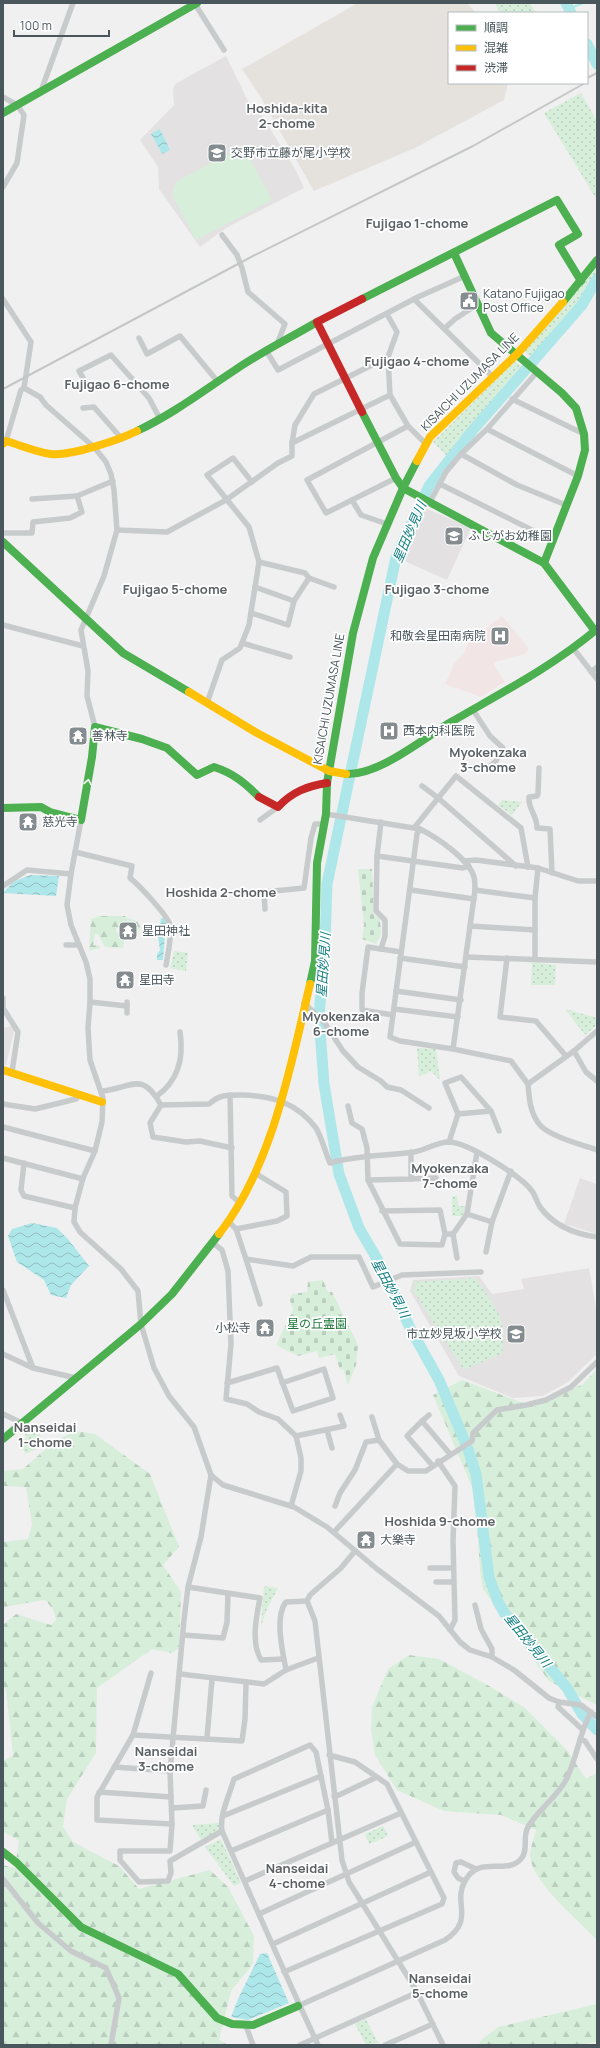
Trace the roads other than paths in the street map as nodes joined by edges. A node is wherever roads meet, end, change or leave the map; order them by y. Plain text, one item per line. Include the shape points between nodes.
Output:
1 (73, 3) edge
2 (196, 4) edge
3 (224, 50) dead end
4 (41, 92) junction
5 (3, 96) edge
6 (17, 105) junction
7 (3, 113) edge
8 (3, 187) edge
9 (222, 234) dead end
10 (454, 253) junction
11 (597, 260) edge
12 (464, 276) junction
13 (581, 282) junction
14 (3, 298) edge
15 (414, 299) junction
16 (478, 304) junction
17 (387, 314) junction
18 (317, 322) junction
19 (445, 328) junction
20 (139, 338) dead end
21 (277, 344) junction
22 (328, 345) junction
23 (267, 352) junction
24 (517, 354) junction
25 (388, 357) junction
26 (533, 367) junction
27 (493, 377) junction
28 (345, 379) junction
29 (218, 382) junction
30 (86, 383) dead end
31 (24, 388) junction
32 (390, 395) junction
33 (512, 399) junction
34 (82, 408) dead end
35 (360, 409) junction
36 (160, 419) junction
37 (408, 426) junction
38 (487, 429) junction
39 (584, 434) junction
40 (122, 439) junction
41 (378, 442) junction
42 (292, 443) junction
43 (4, 444) edge
44 (426, 444) junction
45 (94, 447) junction
46 (461, 454) junction
47 (578, 476) junction
48 (396, 478) junction
49 (113, 481) junction
50 (252, 482) junction
51 (440, 484) junction
52 (403, 488) junction
53 (77, 496) junction
54 (32, 499) dead end
55 (226, 500) junction
56 (352, 500) junction
57 (430, 502) junction
58 (566, 505) junction
59 (387, 524) junction
60 (117, 530) junction
61 (3, 533) edge
62 (554, 541) junction
63 (3, 542) edge
64 (259, 562) junction
65 (544, 563) junction
66 (310, 578) junction
67 (255, 587) junction
68 (334, 587) dead end
69 (294, 601) junction
70 (251, 613) junction
71 (86, 619) junction
72 (3, 626) edge
73 (596, 630) edge
74 (242, 643) junction
75 (82, 646) junction
76 (573, 648) junction
77 (290, 657) dead end
78 (597, 667) edge
79 (591, 672) junction
80 (597, 679) edge
81 (207, 703) junction
82 (473, 710) junction
83 (95, 727) junction
84 (489, 767) dead end
85 (539, 768) dead end
86 (329, 771) junction
87 (327, 782) junction
88 (422, 786) dead end
89 (437, 797) junction
90 (278, 807) junction
91 (3, 808) edge
92 (330, 814) junction
93 (81, 820) junction
94 (260, 820) dead end
95 (381, 822) junction
96 (324, 824) junction
97 (417, 829) junction
98 (74, 852) junction
99 (377, 856) junction
100 (464, 861) junction
101 (413, 862) junction
102 (469, 866) junction
103 (517, 866) junction
104 (528, 867) junction
105 (538, 868) junction
106 (552, 872) junction
107 (71, 874) junction
108 (597, 881) edge
109 (3, 886) edge
110 (411, 890) junction
111 (475, 890) junction
112 (535, 898) junction
113 (474, 900) junction
114 (265, 909) dead end
115 (470, 926) junction
116 (535, 930) junction
117 (66, 945) dead end
118 (79, 945) junction
119 (381, 949) junction
120 (401, 955) junction
121 (466, 957) junction
122 (506, 958) junction
123 (535, 958) junction
124 (597, 962) edge
125 (166, 965) dead end
126 (465, 967) junction
127 (396, 991) junction
128 (3, 998) edge
129 (461, 1000) junction
130 (90, 1002) junction
131 (304, 1003) junction
132 (394, 1009) junction
133 (127, 1013) dead end
134 (393, 1015) junction
135 (458, 1017) junction
136 (597, 1031) edge
137 (180, 1032) dead end
138 (454, 1049) junction
139 (574, 1051) junction
140 (566, 1056) junction
141 (3, 1070) edge
142 (12, 1072) junction
143 (597, 1081) edge
144 (528, 1084) junction
145 (102, 1092) junction
146 (80, 1094) junction
147 (230, 1095) junction
148 (156, 1096) junction
149 (282, 1101) junction
150 (102, 1102) junction
151 (3, 1104) edge
152 (161, 1105) junction
153 (348, 1106) dead end
154 (429, 1108) dead end
155 (491, 1110) junction
156 (458, 1114) junction
157 (3, 1127) edge
158 (499, 1131) dead end
159 (449, 1142) junction
160 (232, 1148) junction
161 (597, 1150) edge
162 (95, 1151) junction
163 (410, 1152) junction
164 (477, 1152) junction
165 (3, 1158) edge
166 (367, 1158) junction
167 (24, 1164) junction
168 (511, 1171) junction
169 (255, 1173) junction
170 (436, 1178) dead end
171 (83, 1179) junction
172 (411, 1179) junction
173 (368, 1180) junction
174 (240, 1203) junction
175 (75, 1208) junction
176 (382, 1211) junction
177 (467, 1214) junction
178 (229, 1222) junction
179 (492, 1222) junction
180 (236, 1229) junction
181 (445, 1234) junction
182 (453, 1234) junction
183 (597, 1237) edge
184 (213, 1243) junction
185 (486, 1252) dead end
186 (458, 1258) dead end
187 (246, 1259) junction
188 (480, 1272) dead end
189 (3, 1290) edge
190 (260, 1304) dead end
191 (141, 1324) junction
192 (3, 1354) edge
193 (597, 1362) edge
194 (33, 1368) junction
195 (76, 1378) junction
196 (227, 1383) junction
197 (282, 1383) junction
198 (3, 1414) edge
199 (340, 1415) dead end
200 (429, 1415) dead end
201 (372, 1417) dead end
202 (422, 1420) junction
203 (22, 1423) junction
204 (327, 1430) junction
205 (296, 1436) junction
206 (3, 1439) edge
207 (379, 1440) junction
208 (332, 1448) dead end
209 (450, 1454) junction
210 (438, 1461) junction
211 (397, 1464) junction
212 (432, 1466) junction
213 (210, 1475) junction
214 (291, 1506) junction
215 (335, 1506) dead end
216 (334, 1532) junction
217 (355, 1551) junction
218 (430, 1568) dead end
219 (453, 1568) junction
220 (436, 1582) dead end
221 (453, 1582) junction
222 (188, 1587) junction
223 (228, 1594) junction
224 (307, 1601) junction
225 (475, 1606) dead end
226 (450, 1630) junction
227 (183, 1636) junction
228 (492, 1657) junction
229 (318, 1658) junction
230 (284, 1659) junction
231 (286, 1670) junction
232 (151, 1673) dead end
233 (180, 1674) junction
234 (212, 1679) junction
235 (246, 1683) junction
236 (559, 1702) junction
237 (590, 1714) junction
238 (597, 1717) edge
239 (584, 1728) junction
240 (133, 1735) junction
241 (172, 1736) junction
242 (206, 1738) junction
243 (580, 1739) junction
244 (329, 1755) junction
245 (597, 1759) edge
246 (114, 1767) junction
247 (170, 1771) junction
248 (321, 1776) junction
249 (377, 1777) junction
250 (206, 1790) dead end
251 (99, 1792) junction
252 (334, 1796) junction
253 (171, 1798) junction
254 (172, 1808) junction
255 (328, 1810) junction
256 (402, 1813) junction
257 (223, 1816) junction
258 (172, 1824) junction
259 (222, 1831) junction
260 (340, 1840) junction
261 (416, 1842) junction
262 (332, 1843) junction
263 (231, 1851) junction
264 (3, 1852) edge
265 (476, 1869) junction
266 (431, 1872) junction
267 (346, 1873) junction
268 (3, 1879) edge
269 (245, 1881) junction
270 (464, 1881) junction
271 (362, 1903) junction
272 (259, 1914) junction
273 (380, 1931) junction
274 (273, 1944) junction
275 (398, 1961) junction
276 (284, 1972) junction
277 (418, 1992) junction
278 (298, 2006) junction
279 (433, 2024) junction
280 (246, 2026) junction
281 (314, 2038) junction
282 (110, 2045) edge
283 (253, 2045) edge
284 (300, 2045) edge
285 (318, 2045) edge
286 (385, 2045) edge
287 (443, 2045) edge

1 - 4 street
2 - 3 street
2 - 4 street
4 - 6 street
5 - 6 street
6 - 7 street
6 - 8 street via 24,115 17,162
9 - 21 street via 237,256 248,292 285,324
10 - 12 street
10 - 13 street via 557,200 578,234 559,245
10 - 18 street
11 - 13 street, KISAICHI UZUMASA LINE
12 - 15 street
12 - 16 street
13 - 24 street, KISAICHI UZUMASA LINE
14 - 31 street via 31,342
15 - 17 street
15 - 19 street
16 - 19 street
16 - 24 street via 491,333
17 - 22 street
17 - 25 street via 397,332
18 - 21 street
18 - 22 street
19 - 27 street
20 - 29 street via 148,354 180,336
21 - 23 street
22 - 23 street via 278,370
22 - 28 street
23 - 29 street
24 - 26 street
24 - 27 street, KISAICHI UZUMASA LINE
25 - 28 street
25 - 32 street
26 - 33 street
26 - 39 street via 576,408
27 - 44 street, KISAICHI UZUMASA LINE via 430,437
28 - 35 street
28 - 42 street via 314,394 295,425
29 - 36 street
30 - 36 street via 79,371 111,355 149,398
31 - 43 street via 21,390
31 - 45 street via 40,397
32 - 35 street
32 - 37 street
33 - 38 street
33 - 39 street
34 - 40 street via 94,407
35 - 41 street
35 - 42 street
36 - 40 street
37 - 41 street
37 - 44 street
38 - 46 street
38 - 47 street
39 - 47 street via 585,450
40 - 45 street
41 - 48 street
41 - 56 street via 306,480 326,513
42 - 50 street via 292,456
43 - 45 street via 50,454
44 - 52 street, KISAICHI UZUMASA LINE
45 - 49 street via 106,462
46 - 51 street
46 - 58 street via 517,485
47 - 58 street
48 - 52 street
48 - 56 street
49 - 53 street
49 - 60 street
50 - 55 street
50 - 55 street via 233,458 207,475
51 - 57 street
51 - 62 street
52 - 57 street
52 - 59 street, KISAICHI UZUMASA LINE
53 - 54 street
53 - 61 street via 82,512 70,518 32,522 32,533
55 - 60 street via 167,532
55 - 64 street via 249,527
56 - 59 street via 361,515
57 - 65 street
58 - 62 street
59 - 86 street, KISAICHI UZUMASA LINE via 373,558 353,633
60 - 71 street via 104,576
62 - 65 street
63 - 71 street
64 - 66 street via 305,574
64 - 67 street
65 - 73 street
66 - 68 street
66 - 69 street
67 - 69 street
67 - 70 street
69 - 70 street via 288,625
70 - 74 street
71 - 75 street via 81,630
71 - 81 street via 123,653
72 - 75 street
73 - 76 street
74 - 77 street
74 - 81 street via 240,648 222,660
75 - 83 street via 88,671 87,696
76 - 79 street
76 - 82 street
78 - 79 street
79 - 80 street
81 - 86 street
82 - 84 street via 490,736 503,748 496,762
82 - 86 street via 367,771 351,774
83 - 90 street via 167,748 197,775 214,767 226,771 242,780 258,797
93 -> 83 street
85 - 106 street via 538,794 529,797 528,805 537,819 537,828 550,828
86 - 87 street, KISAICHI UZUMASA LINE
87 - 90 street, KISAICHI UZUMASA LINE via 308,785 290,794
87 - 92 street
88 - 89 street
89 - 97 street
89 - 103 street
89 - 104 street via 456,776 459,778 521,828
90 - 94 street
91 - 93 street via 41,806 50,812
92 - 95 street
92 - 96 street
93 - 98 street
95 - 97 street
95 - 99 street
96 - 114 street via 315,824 304,888 264,892
96 - 131 street via 317,863 315,961
97 - 100 street via 434,836
97 - 101 street
98 - 107 street
98 - 125 street via 132,866 130,878 151,897 168,918 170,929
99 - 101 street
99 - 119 street via 376,911 385,920 385,936
100 - 102 street
100 - 103 street via 476,860
101 - 102 street via 464,868
101 - 110 street
102 - 111 street via 474,877
103 - 104 street
104 - 105 street
105 - 106 street
105 - 112 street
106 - 108 street via 578,881
107 - 109 street via 28,870
107 - 118 street via 67,905
110 - 113 street
110 - 120 street
111 - 112 street
111 - 113 street
112 - 116 street
113 - 115 street
115 - 116 street
115 - 121 street
116 - 123 street
117 - 118 street
118 - 130 street via 90,979
119 - 120 street
119 - 134 street via 368,947 362,1010
120 - 126 street
120 - 127 street
121 - 122 street
121 - 126 street
122 - 123 street
122 - 140 street via 500,1017 536,1020
123 - 124 street
126 - 129 street
127 - 129 street
127 - 132 street
128 - 142 street via 4,1008 18,1032
129 - 135 street
130 - 133 street via 127,1004
130 - 145 street via 90,1060
131 - 149 street
131 - 154 street via 324,1022 343,1051 358,1067 387,1087 401,1090
132 - 134 street
132 - 135 street
134 - 138 street via 390,1037 400,1041
135 - 138 street
136 - 139 street
137 - 148 street via 183,1050 180,1068
138 - 144 street via 510,1061
139 - 140 street
139 - 143 street via 586,1072
140 - 144 street
141 - 142 street
142 - 146 street
144 - 161 street via 530,1104 540,1125 558,1136
145 - 148 street via 117,1090 126,1084 146,1084
145 - 150 street
146 - 150 street
146 - 151 street via 76,1099 35,1109
147 - 149 street via 266,1096
147 - 152 street via 215,1098 209,1104
147 - 160 street
148 - 152 street
149 - 166 street via 294,1107 316,1129 330,1162 348,1157
149 - 169 street via 263,1158
150 - 162 street via 102,1122
152 - 160 street via 150,1123 153,1137 186,1142 200,1141
153 - 166 street via 352,1123 362,1129
155 - 156 street
155 - 156 street via 461,1077 445,1083
155 - 158 street
156 - 159 street
157 - 162 street
159 - 163 street
159 - 164 street
160 - 174 street via 232,1196
162 - 171 street
163 - 166 street
163 - 172 street
164 - 168 street
164 - 177 street
165 - 167 street
166 - 173 street
167 - 171 street
167 - 175 street via 21,1190 24,1196
168 - 179 street
168 - 183 street via 532,1190 540,1207 565,1230
169 - 174 street
169 - 180 street via 286,1192 287,1216 277,1221
170 - 172 street
171 - 175 street
172 - 173 street
173 - 176 street
174 - 178 street
175 - 191 street via 74,1222 80,1232 121,1269 138,1291
176 - 181 street via 440,1210
176 - 181 street via 400,1244 442,1245
177 - 179 street
177 - 182 street
178 - 180 street
178 - 184 street
179 - 185 street
180 - 187 street
181 - 182 street
182 - 186 street
184 - 191 street via 172,1294
184 - 196 street via 222,1250 228,1271 231,1344
187 - 188 street via 293,1266 311,1257 359,1257 373,1287 402,1275
187 - 190 street
189 - 194 street
191 - 195 street
191 - 213 street via 154,1368 169,1396 194,1427
192 - 194 street
193 - 209 street via 571,1387 546,1400 497,1410 473,1433 472,1441
194 - 195 street
195 - 203 street
196 - 197 street via 277,1368
196 - 205 street via 226,1399 247,1404 278,1419
197 - 197 street via 293,1411 333,1398 324,1369
198 - 203 street
199 - 204 street via 345,1428
200 - 202 street
201 - 207 street
202 - 209 street
202 - 212 street via 407,1436
203 - 206 street
204 - 205 street
204 - 208 street
205 - 214 street via 301,1471
207 - 211 street
207 - 215 street via 366,1442 355,1470
209 - 210 street
210 - 212 street
210 - 219 street via 454,1486
211 - 212 street via 408,1471 426,1470
211 - 216 street
213 - 214 street via 223,1485
213 - 222 street via 201,1537
214 - 216 street
216 - 217 street
217 - 224 street
217 - 226 street via 439,1616
218 - 219 street
219 - 221 street
220 - 221 street
221 - 226 street via 454,1620
222 - 223 street
222 - 227 street
223 - 227 street via 227,1622 223,1638
223 - 230 street via 260,1598 256,1618 255,1650 261,1660
224 - 229 street via 314,1621
224 - 230 street via 286,1602 282,1608 280,1621
225 - 228 street via 481,1629 492,1649
226 - 228 street via 470,1650
227 - 233 street
228 - 236 street via 514,1670 549,1698
229 - 231 street
229 - 244 street
230 - 231 street
231 - 235 street via 264,1684
232 - 240 street
233 - 234 street
233 - 241 street
234 - 235 street
234 - 242 street
235 - 242 street via 242,1741
236 - 237 street via 581,1705
236 - 239 street via 558,1707
237 - 238 street
237 - 239 street
239 - 243 street
240 - 241 street
240 - 246 street
241 - 242 street
241 - 247 street
243 - 245 street via 585,1741
243 - 265 street via 566,1781 527,1829 522,1858 509,1866 495,1865
244 - 249 street via 355,1762
244 - 252 street
246 - 247 street
246 - 251 street
247 - 253 street
248 - 255 street
248 - 257 street
248 - 257 street via 316,1752 310,1745 234,1779
249 - 252 street
249 - 256 street via 387,1784
250 - 254 street via 203,1806
251 - 253 street
251 - 258 street via 97,1820
252 - 260 street
253 - 254 street
254 - 258 street
255 - 262 street
255 - 263 street
256 - 260 street
256 - 261 street
257 - 259 street
258 - 259 street via 170,1851 120,1852 120,1860 139,1882 168,1881 172,1873 170,1861
259 - 263 street
260 - 262 street
260 - 267 street
261 - 266 street
261 - 267 street
262 - 269 street
263 - 269 street
264 - 280 street via 82,1927 178,1974 217,2018
265 - 270 street
265 - 270 street via 460,1862 456,1863 454,1872
266 - 271 street
266 - 273 street via 444,1898 442,1904
267 - 271 street
267 - 272 street
268 - 282 street via 38,1923 71,1951 106,1968 119,1998
269 - 272 street
270 - 275 street via 462,1916 455,1933
271 - 273 street
271 - 274 street
272 - 274 street
273 - 275 street
273 - 276 street
274 - 276 street
275 - 277 street
275 - 278 street
276 - 278 street
277 - 279 street
277 - 281 street
278 - 280 street
278 - 281 street
279 - 286 street
279 - 287 street
280 - 283 street
281 - 284 street
281 - 285 street

